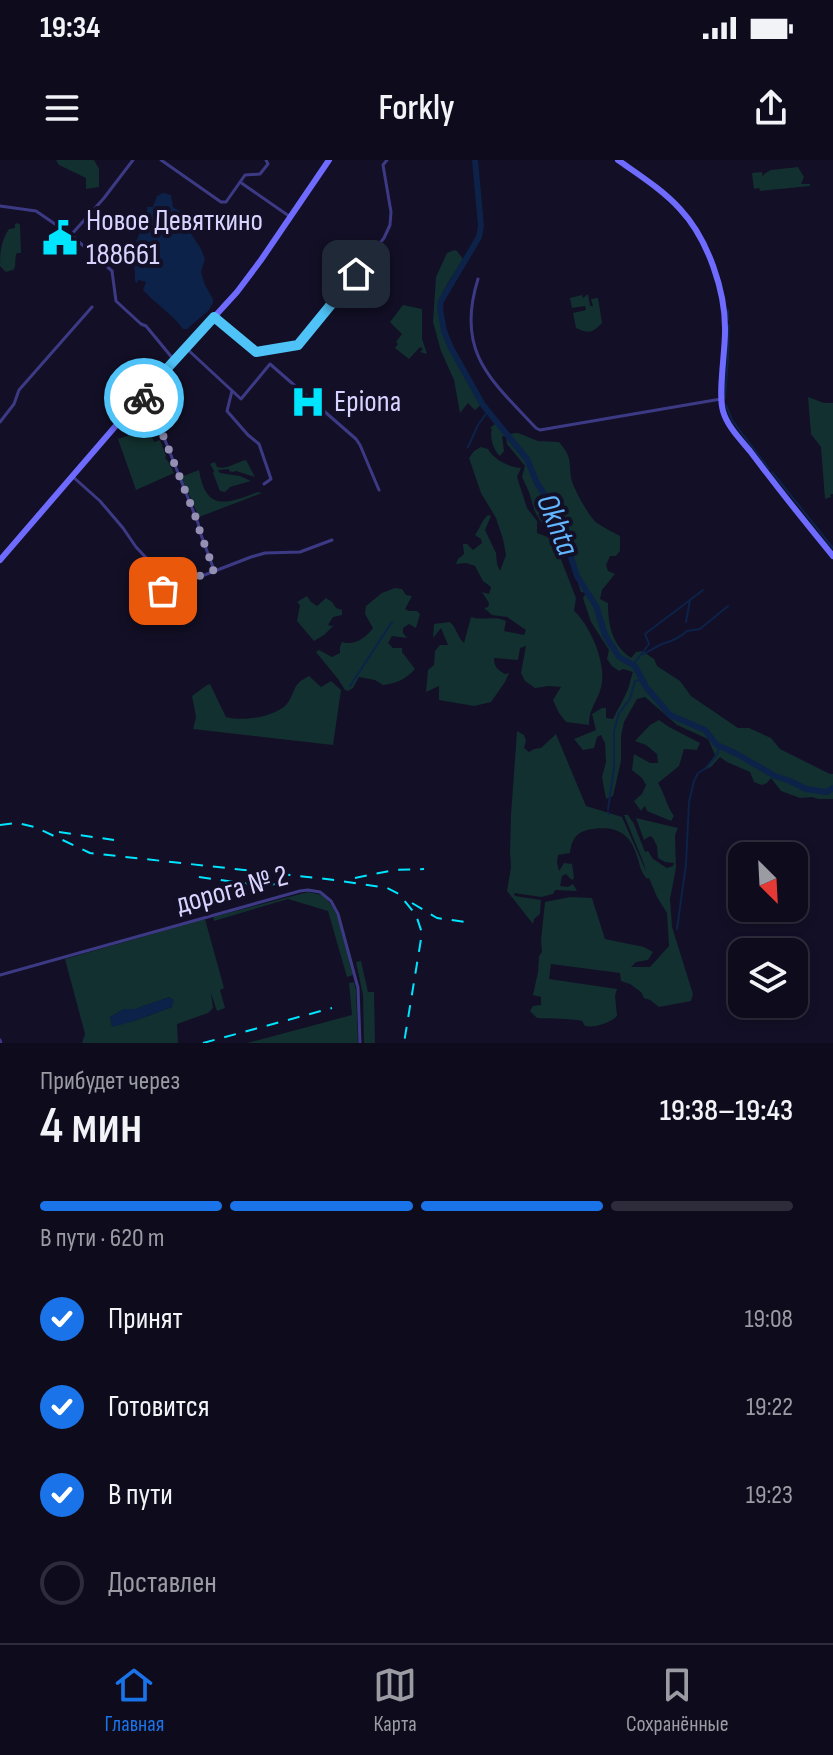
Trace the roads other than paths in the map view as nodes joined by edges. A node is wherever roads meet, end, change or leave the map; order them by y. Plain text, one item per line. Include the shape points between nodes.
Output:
1 (133, 160) edge
2 (161, 160) edge
3 (266, 160) edge
4 (329, 160) edge
5 (387, 160) edge
6 (618, 160) edge
7 (240, 182) junction
8 (0, 206) edge
9 (289, 216) junction
10 (71, 235) junction
11 (478, 279) dead end
12 (92, 307) dead end
13 (214, 317) junction
14 (186, 348) junction
15 (174, 360) junction
16 (232, 391) junction
17 (142, 396) junction
18 (722, 399) junction
19 (0, 422) edge
20 (72, 476) junction
21 (264, 484) dead end
22 (379, 490) dead end
23 (332, 540) dead end
24 (0, 556) edge
25 (833, 556) edge
26 (214, 570) junction
27 (0, 975) edge
28 (360, 1043) edge

1 - 10 street
2 - 7 street via 221,202
3 - 7 street via 259,176 248,173
4 - 9 main road
5 - 13 street via 383,165 391,218 384,238 298,345 256,352
6 - 18 main road via 681,210 710,261 724,307
7 - 9 street
8 - 10 street via 36,211
9 - 13 main road
10 - 15 street via 110,269 118,304 146,326
11 - 18 street via 471,315 477,352 491,379 540,430
12 - 19 street via 19,390
13 - 14 main road
14 - 15 main road
14 - 16 street
15 - 17 main road
16 - 21 street via 227,411 259,444 271,476
16 - 22 street via 241,399 270,364 356,439
17 - 20 main road
17 - 26 street via 153,410
18 - 25 main road via 730,425
20 - 24 main road
20 - 26 street via 152,564 163,591
23 - 26 street
27 - 28 street, дорога № 2 via 300,891 320,892 341,921 358,988

